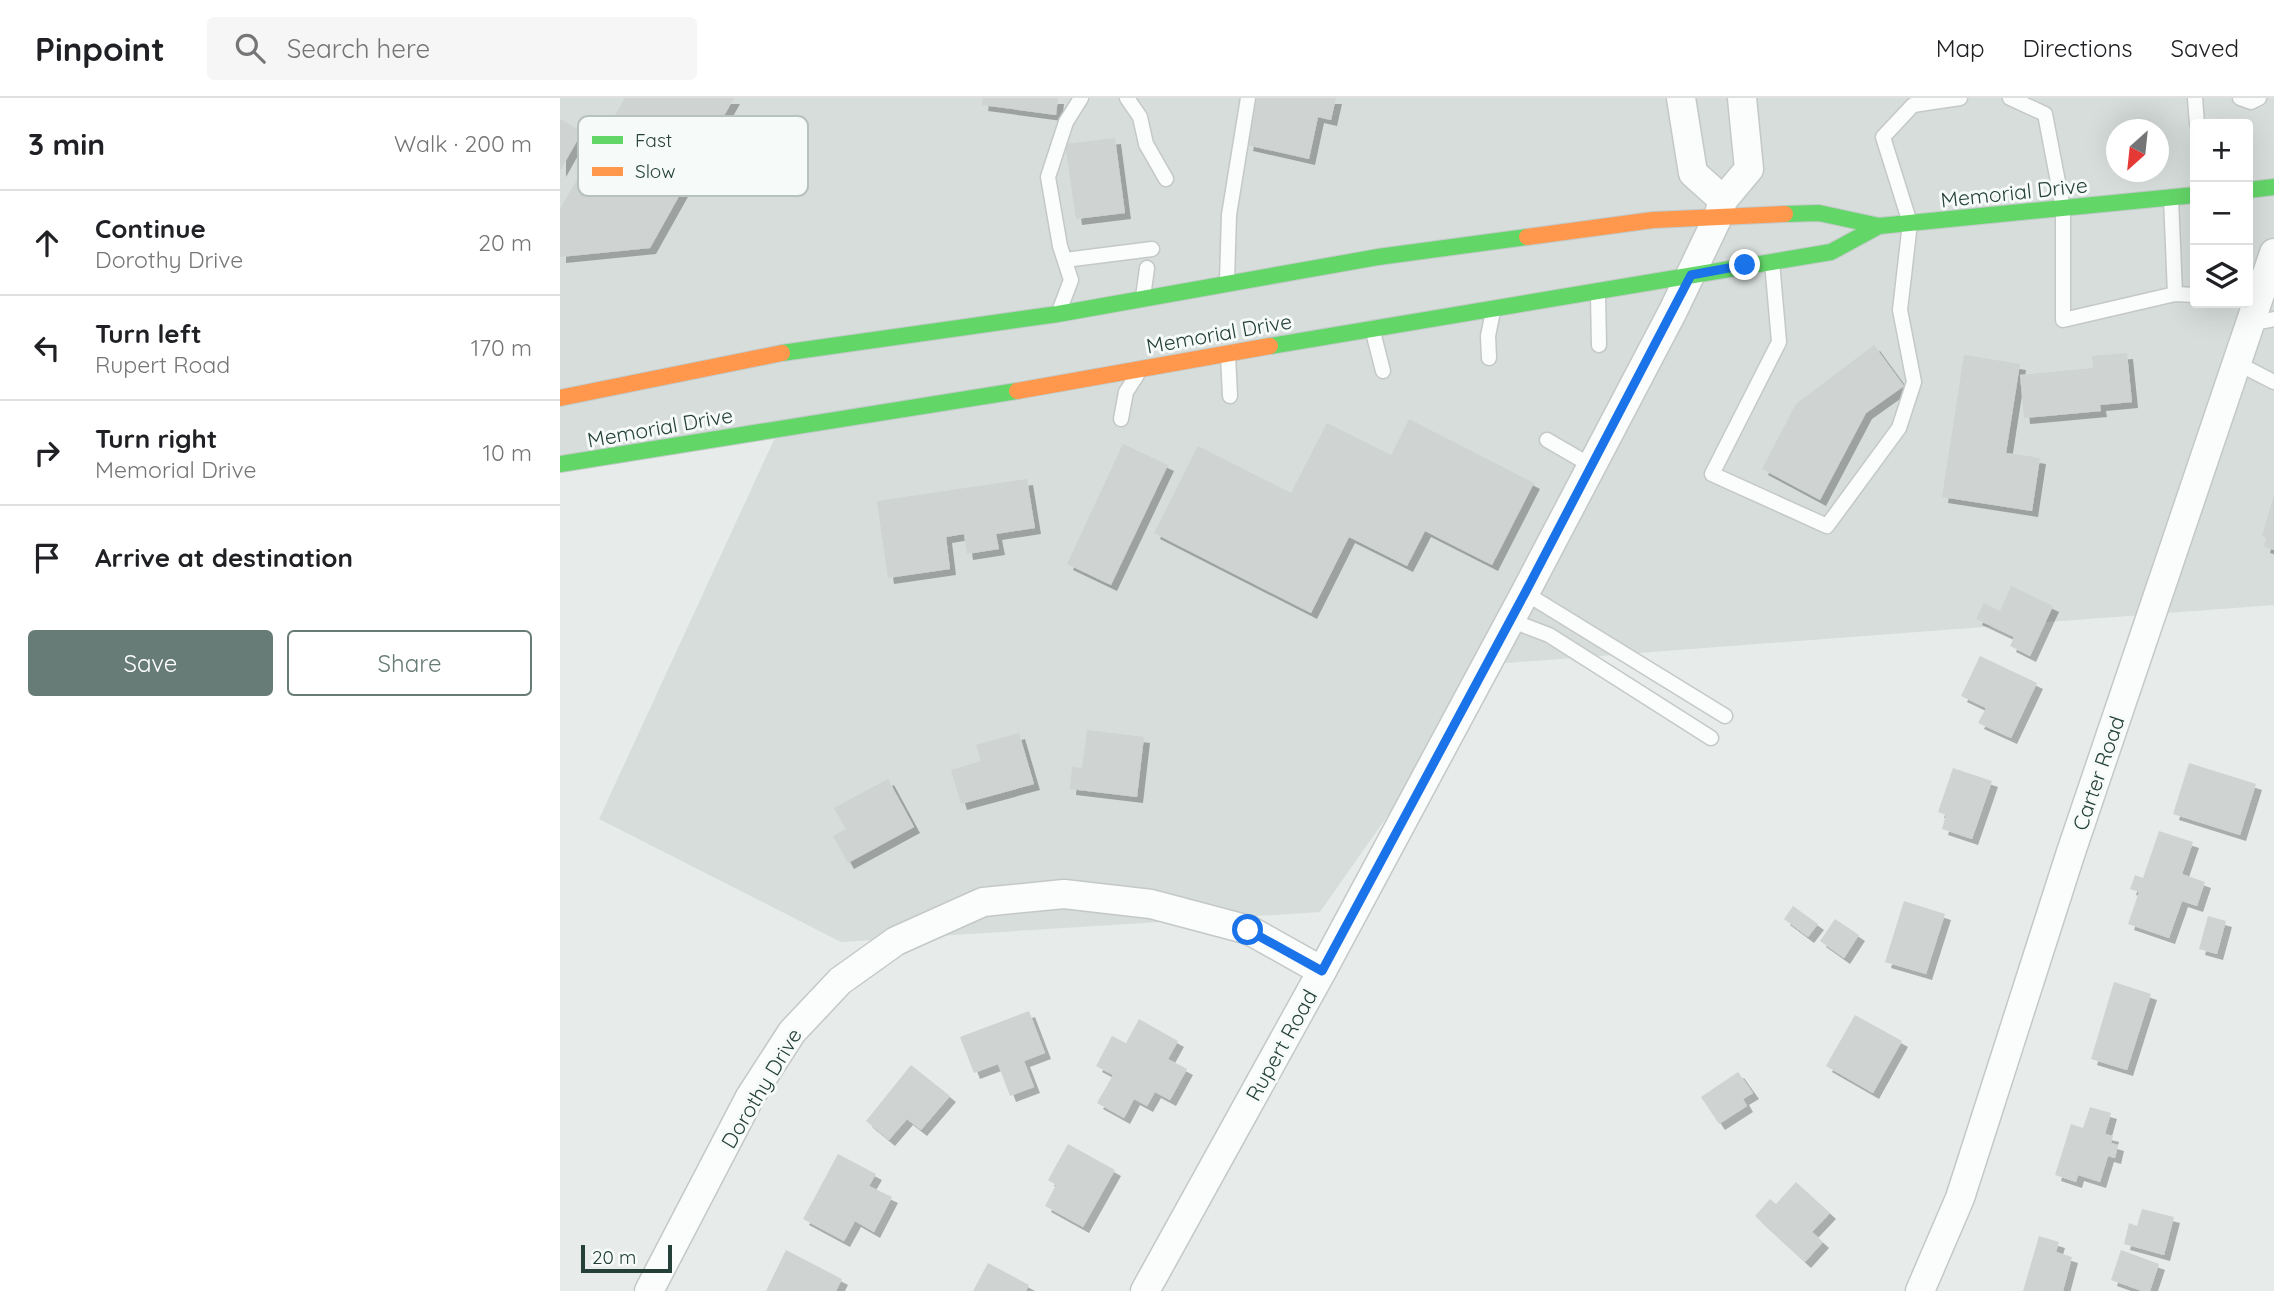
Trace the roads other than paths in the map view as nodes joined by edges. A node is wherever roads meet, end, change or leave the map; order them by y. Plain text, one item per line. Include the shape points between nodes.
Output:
1 (1081, 98) edge
2 (1089, 98) edge
3 (1127, 98) edge
4 (1248, 98) edge
5 (1681, 98) edge
6 (1742, 98) edge
7 (1960, 98) edge
8 (2010, 98) edge
9 (2195, 98) edge
10 (2241, 98) edge
11 (2259, 98) edge
12 (2197, 119) edge
13 (1066, 122) junction
14 (1167, 179) dead end
15 (2274, 187) edge
16 (2253, 189) edge
17 (2190, 195) edge
18 (2171, 197) junction
19 (2063, 208) junction
20 (1721, 209) junction
21 (1910, 223) junction
22 (1879, 226) junction
23 (1152, 249) dead end
24 (2274, 253) edge
25 (1065, 260) junction
26 (1772, 261) junction
27 (1147, 268) dead end
28 (1691, 275) junction
29 (1227, 284) junction
30 (1598, 293) junction
31 (2175, 294) junction
32 (2190, 295) edge
33 (1142, 298) junction
34 (1493, 310) junction
35 (2257, 310) edge
36 (1058, 314) junction
37 (1372, 327) junction
38 (1599, 345) dead end
39 (1228, 353) junction
40 (1489, 358) dead end
41 (2237, 363) junction
42 (1141, 368) junction
43 (1383, 371) dead end
44 (2274, 382) edge
45 (1230, 396) dead end
46 (560, 398) edge
47 (1121, 419) dead end
48 (1547, 440) dead end
49 (560, 464) edge
50 (1592, 466) junction
51 (1525, 593) junction
52 (1510, 620) junction
53 (1725, 716) dead end
54 (1712, 738) dead end
55 (1322, 971) junction
56 (649, 1291) edge
57 (1145, 1291) edge
58 (1920, 1291) edge

1 - 13 lane
2 - 13 lane
3 - 14 lane
4 - 29 lane via 1229,215
5 - 20 street via 1693,173
6 - 20 street, Rupert Road via 1749,169
7 - 21 lane via 1913,104 1883,137
8 - 19 lane via 2045,114
9 - 12 lane
10 - 11 lane via 2251,102
13 - 25 lane via 1048,177
15 - 16 main road
17 - 18 main road, Memorial Drive
18 - 19 main road, Memorial Drive
18 - 31 lane
19 - 21 main road, Memorial Drive
19 - 31 lane via 2063,320
20 - 22 main road, Memorial Drive via 1819,213
20 - 28 street, Rupert Road
20 - 29 main road, Memorial Drive via 1378,257
21 - 22 main road, Memorial Drive
21 - 26 lane via 1900,310 1914,382 1899,428 1827,526 1712,474 1779,342
22 - 26 main road, Memorial Drive via 1831,252
23 - 25 lane
24 - 35 street, Carter Road
25 - 36 lane via 1071,280
26 - 28 main road, Memorial Drive
27 - 33 lane
28 - 30 main road, Memorial Drive
28 - 50 street, Rupert Road
29 - 33 main road, Memorial Drive
30 - 34 main road, Memorial Drive
30 - 38 lane
31 - 32 lane
33 - 36 main road, Memorial Drive
34 - 37 main road, Memorial Drive
34 - 40 lane
35 - 41 street, Carter Road
36 - 46 main road, Memorial Drive via 807,348
37 - 39 main road, Memorial Drive
37 - 43 lane
39 - 42 main road, Memorial Drive
39 - 45 lane
41 - 44 lane
41 - 58 street, Carter Road via 2071,852 1960,1198
42 - 47 lane via 1126,392
42 - 49 main road, Memorial Drive
48 - 50 lane
50 - 51 street, Rupert Road
51 - 52 street, Rupert Road
51 - 53 lane
52 - 54 lane via 1549,635
52 - 55 street, Rupert Road
55 - 56 street, Dorothy Drive via 1248,930 1151,904 1064,894 983,902 896,941 840,981 792,1032 750,1097
55 - 57 street, Rupert Road

